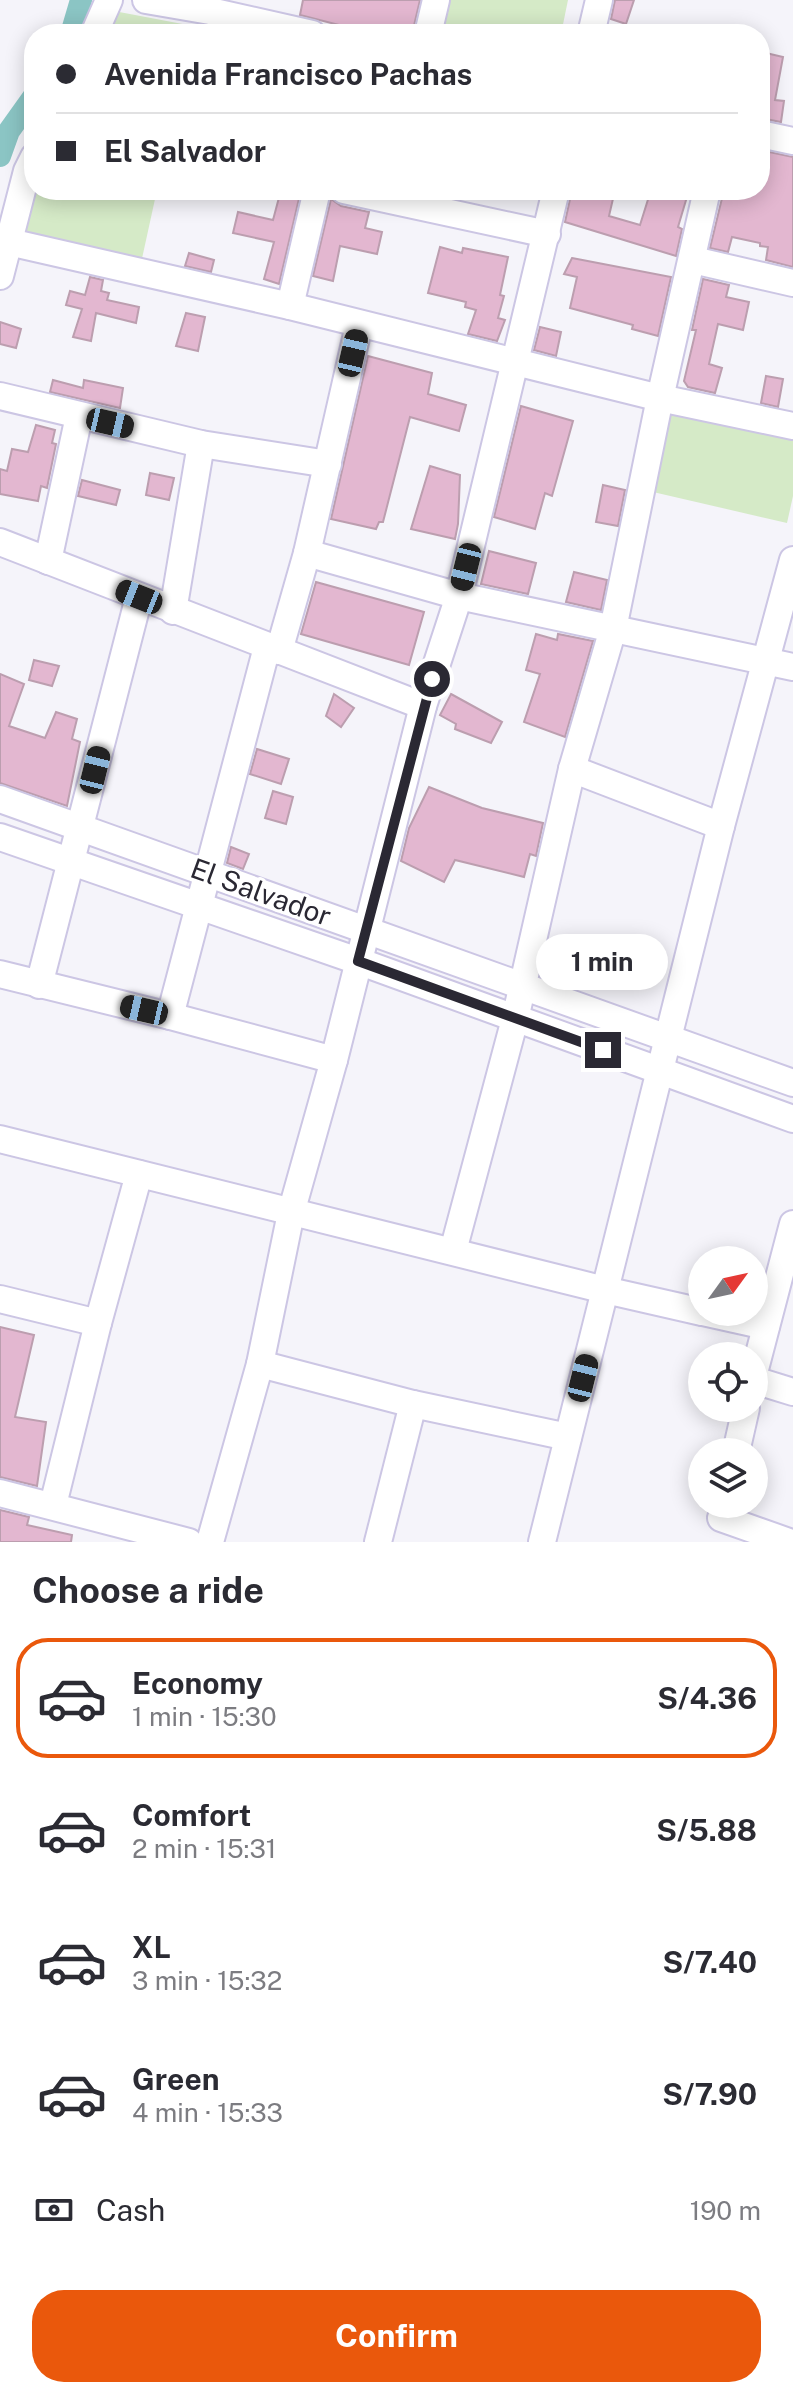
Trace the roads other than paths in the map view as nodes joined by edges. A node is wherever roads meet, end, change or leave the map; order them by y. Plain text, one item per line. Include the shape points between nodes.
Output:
1 (109, 0) edge
2 (146, 0) edge
3 (436, 0) edge
4 (599, 0) edge
5 (98, 24) edge
6 (263, 24) edge
7 (430, 24) edge
8 (593, 24) edge
9 (770, 136) edge
10 (793, 141) edge
11 (24, 183) edge
12 (315, 200) edge
13 (390, 200) edge
14 (554, 200) edge
15 (705, 200) edge
16 (547, 234) junction
17 (9, 242) junction
18 (693, 260) junction
19 (0, 276) edge
20 (793, 283) edge
21 (290, 306) junction
22 (359, 325) junction
23 (516, 364) junction
24 (0, 396) edge
25 (660, 398) junction
26 (79, 416) junction
27 (793, 426) edge
28 (201, 444) junction
29 (328, 464) junction
30 (0, 542) edge
31 (307, 553) junction
32 (793, 560) edge
33 (48, 561) junction
34 (459, 596) junction
35 (139, 597) junction
36 (173, 611) junction
37 (613, 629) junction
38 (273, 649) junction
39 (767, 660) junction
40 (793, 667) edge
41 (423, 706) junction
42 (572, 769) junction
43 (0, 799) edge
44 (721, 826) junction
45 (81, 827) junction
46 (0, 837) edge
47 (70, 862) junction
48 (208, 872) junction
49 (199, 905) junction
50 (364, 931) junction
51 (358, 961) junction
52 (0, 974) edge
53 (39, 985) junction
54 (522, 985) junction
55 (170, 1016) junction
56 (515, 1019) junction
57 (669, 1038) junction
58 (334, 1060) junction
59 (661, 1070) junction
60 (793, 1083) edge
61 (793, 1119) edge
62 (0, 1139) edge
63 (139, 1174) junction
64 (291, 1213) junction
65 (792, 1231) edge
66 (453, 1251) junction
67 (605, 1290) junction
68 (0, 1299) edge
69 (688, 1309) edge
70 (768, 1319) edge
71 (98, 1323) junction
72 (766, 1326) edge
73 (762, 1342) edge
74 (260, 1364) junction
75 (768, 1384) edge
76 (793, 1392) edge
77 (413, 1404) junction
78 (568, 1437) junction
79 (0, 1493) edge
80 (53, 1505) junction
81 (720, 1521) edge
82 (189, 1542) edge
83 (210, 1542) edge
84 (378, 1542) edge
85 (542, 1542) edge
86 (789, 1542) edge

1 - 5 street
2 - 6 street
3 - 7 street
4 - 8 street
9 - 10 street
11 - 17 street
12 - 21 street
13 - 16 street
14 - 16 street
15 - 18 street
16 - 23 street
17 - 19 street
17 - 21 street
18 - 20 street
18 - 25 street
21 - 22 street
22 - 23 street
22 - 29 street
23 - 25 street
23 - 34 street
24 - 26 street
25 - 27 street
25 - 37 street
26 - 28 street
26 - 33 street
28 - 29 street
28 - 36 street
29 - 31 street
30 - 33 street
31 - 34 street
31 - 38 street
32 - 39 street
33 - 35 street
34 - 37 street
34 - 41 street
35 - 36 street
35 - 45 street
36 - 38 street
37 - 39 street
37 - 42 street
38 - 41 street
38 - 48 street
39 - 40 street
39 - 44 street
41 - 50 street
42 - 44 street
42 - 54 street
43 - 45 street, El Salvador
44 - 57 street
45 - 47 street
45 - 48 street, El Salvador
46 - 47 street, El Salvador
47 - 49 street, El Salvador
47 - 53 street
48 - 49 street
48 - 50 street, El Salvador
49 - 51 street, El Salvador
49 - 55 street
50 - 51 street
50 - 54 street, El Salvador
51 - 56 street, El Salvador
51 - 58 street
52 - 53 street
53 - 55 street
54 - 56 street
54 - 57 street, El Salvador
55 - 58 street
56 - 59 street, El Salvador
56 - 66 street
57 - 59 street
57 - 60 street, El Salvador
58 - 64 street
59 - 61 street, El Salvador
59 - 67 street
62 - 63 street
63 - 64 street
63 - 71 street
64 - 66 street
64 - 74 street
65 - 70 street
66 - 67 street
67 - 69 street
67 - 78 street
68 - 71 street
71 - 80 street
72 - 73 street
74 - 77 street
74 - 83 street
75 - 76 street
77 - 78 street
77 - 84 street
78 - 85 street
79 - 80 street
80 - 82 street
81 - 86 street

